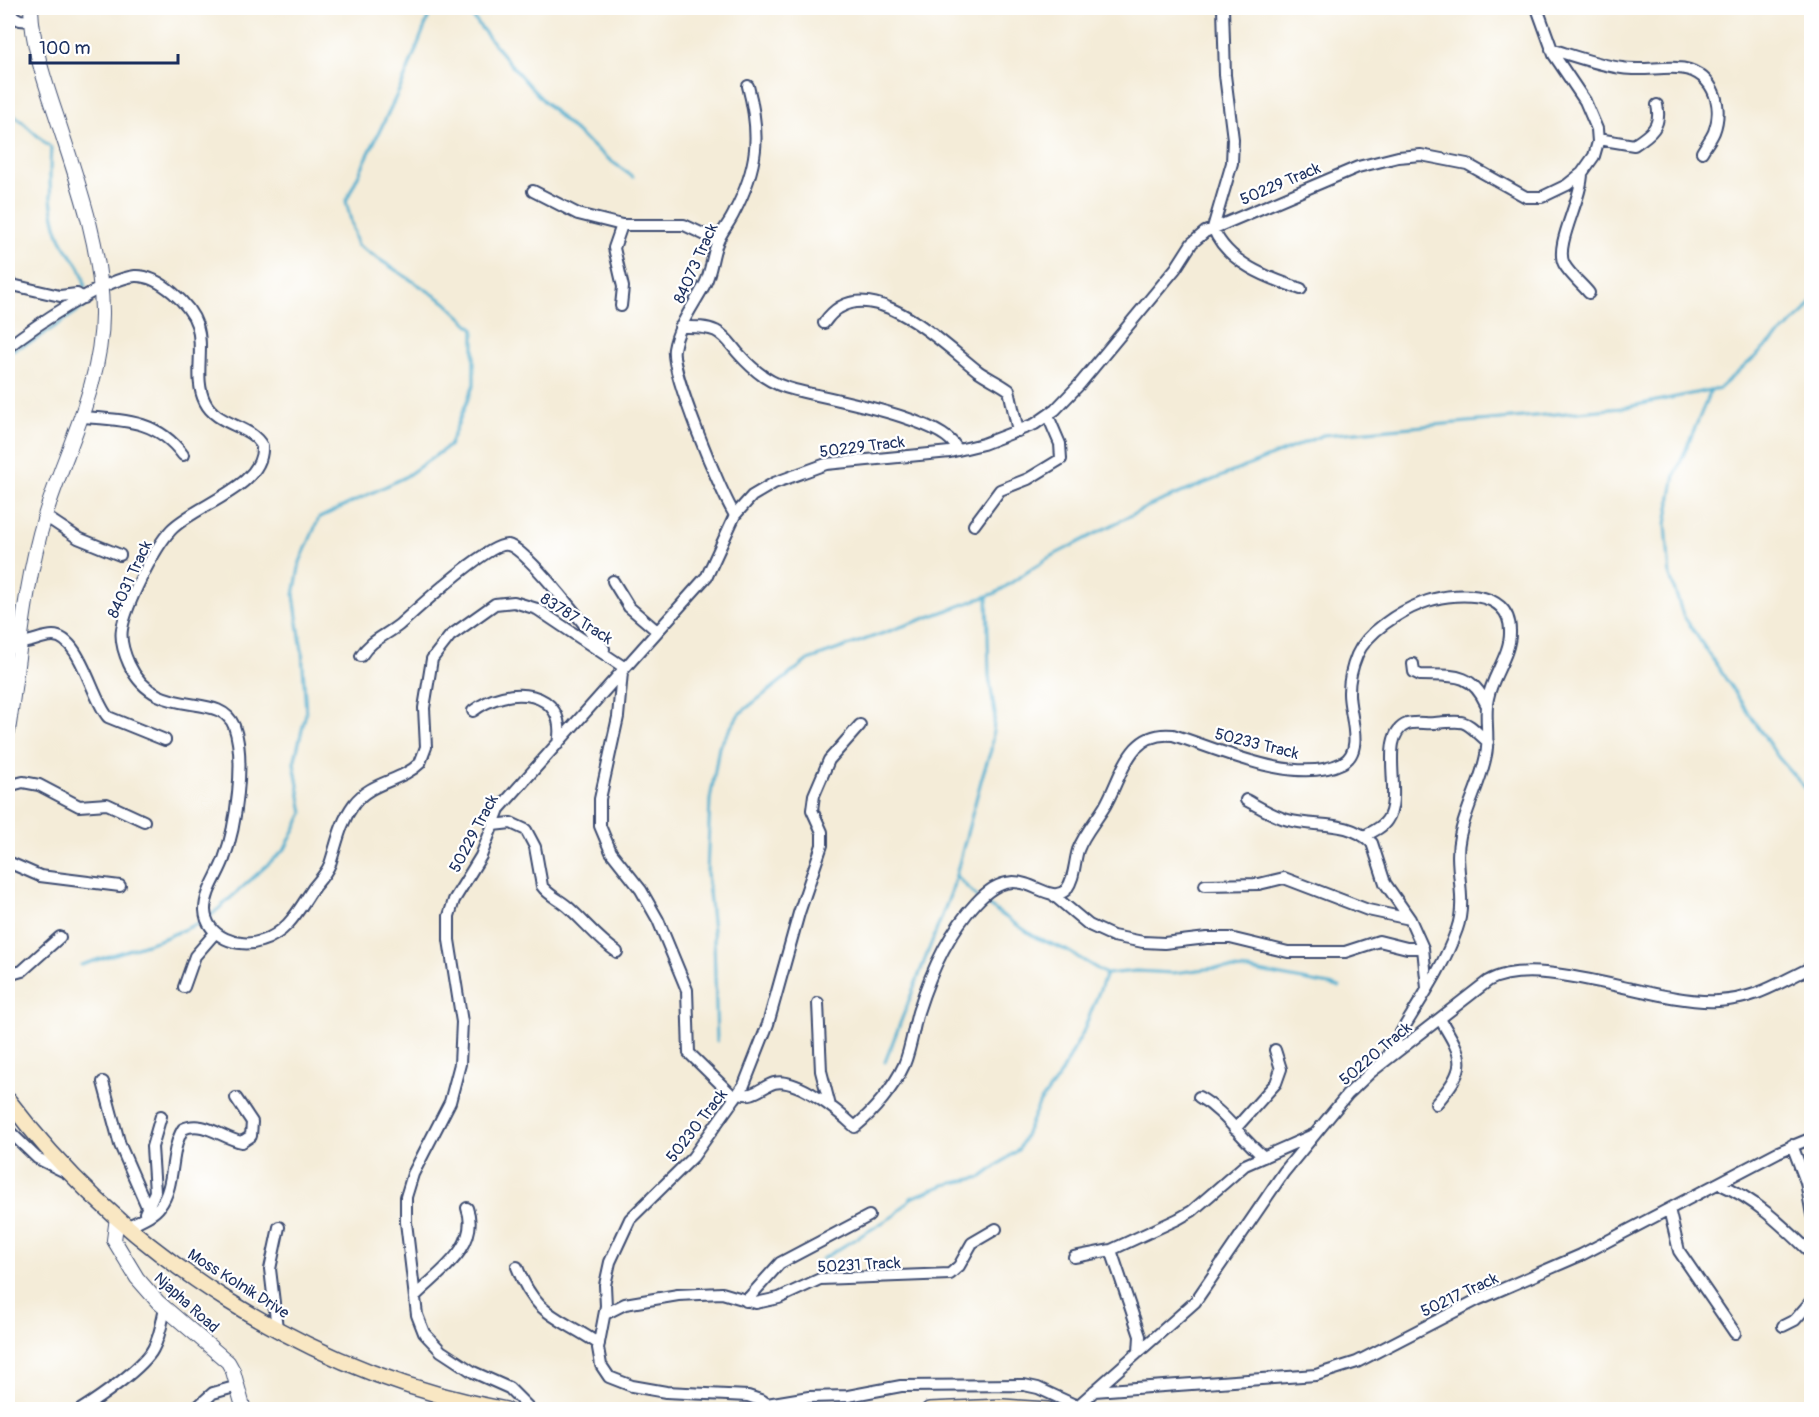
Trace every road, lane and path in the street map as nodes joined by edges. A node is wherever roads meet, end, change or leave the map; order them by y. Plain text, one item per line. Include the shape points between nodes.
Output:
1 (1223, 8) edge
2 (1537, 8) edge
3 (8, 14) edge
4 (31, 14) edge
5 (1551, 49) junction
6 (748, 86) dead end
7 (1657, 105) dead end
8 (1598, 139) junction
9 (1702, 152) dead end
10 (1582, 173) junction
11 (532, 191) dead end
12 (622, 225) junction
13 (1213, 228) junction
14 (718, 241) junction
15 (8, 284) edge
16 (100, 289) junction
17 (1301, 289) dead end
18 (1590, 293) dead end
19 (83, 298) junction
20 (621, 306) dead end
21 (824, 323) dead end
22 (680, 327) junction
23 (8, 347) edge
24 (1048, 416) junction
25 (82, 417) junction
26 (1017, 430) junction
27 (957, 450) junction
28 (183, 455) dead end
29 (735, 515) junction
30 (45, 516) junction
31 (974, 525) dead end
32 (120, 555) dead end
33 (613, 581) dead end
34 (657, 631) junction
35 (21, 643) junction
36 (361, 656) dead end
37 (612, 658) junction
38 (1413, 664) dead end
39 (623, 670) junction
40 (1486, 705) junction
41 (473, 711) dead end
42 (860, 725) dead end
43 (8, 730) edge
44 (165, 741) dead end
45 (1488, 742) junction
46 (558, 745) junction
47 (8, 786) edge
48 (1246, 800) dead end
49 (144, 821) dead end
50 (493, 825) junction
51 (1364, 836) junction
52 (8, 862) edge
53 (1205, 885) dead end
54 (120, 886) dead end
55 (1052, 894) junction
56 (1410, 920) junction
57 (215, 933) junction
58 (60, 937) dead end
59 (1423, 948) junction
60 (617, 952) dead end
61 (1812, 967) edge
62 (8, 975) edge
63 (184, 987) dead end
64 (1427, 988) junction
65 (818, 1003) dead end
66 (1440, 1019) junction
67 (1275, 1050) dead end
68 (1384, 1062) junction
69 (103, 1082) dead end
70 (738, 1095) junction
71 (1199, 1097) dead end
72 (237, 1098) dead end
73 (8, 1100) edge
74 (1436, 1104) dead end
75 (830, 1106) junction
76 (161, 1116) dead end
77 (1235, 1129) junction
78 (8, 1130) edge
79 (1314, 1134) junction
80 (1812, 1138) edge
81 (1792, 1145) junction
82 (1264, 1157) junction
83 (78, 1179) junction
84 (1720, 1184) junction
85 (467, 1208) dead end
86 (1669, 1209) junction
87 (145, 1214) junction
88 (1812, 1215) edge
89 (869, 1216) dead end
90 (122, 1221) junction
91 (279, 1227) dead end
92 (996, 1229) dead end
93 (1111, 1250) junction
94 (1812, 1254) edge
95 (1074, 1257) dead end
96 (517, 1266) dead end
97 (415, 1296) junction
98 (1812, 1300) edge
99 (746, 1301) junction
100 (165, 1308) junction
101 (605, 1314) junction
102 (1784, 1326) dead end
103 (277, 1328) junction
104 (1735, 1333) dead end
105 (599, 1344) junction
106 (1139, 1352) junction
107 (238, 1386) junction
108 (1094, 1391) junction
109 (770, 1407) edge
110 (1075, 1408) edge
111 (1044, 1409) edge
112 (80, 1410) edge
113 (194, 1410) edge
114 (244, 1410) edge
115 (506, 1410) edge
116 (531, 1410) edge
117 (929, 1410) edge

1 - 13 street via 1233,151
2 - 5 street
3 - 4 street via 20,20
4 - 16 street via 40,66 89,223
5 - 8 street via 1593,117
5 - 9 street via 1609,66 1695,71 1711,87 1719,108 1714,133
6 - 14 street, 84073 Track via 754,107 757,150 735,212
7 - 8 street via 1658,124 1634,145
8 - 10 street, 50229 Track via 1594,156
10 - 13 street, 50229 Track via 1557,192 1526,197 1457,161 1421,155 1382,159
10 - 18 street via 1581,193 1561,254 1564,264
11 - 12 street via 578,214
12 - 14 street via 684,225
12 - 20 street via 614,248 623,287
13 - 17 street via 1225,250 1275,280
13 - 24 street, 50229 Track via 1192,243 1176,268 1079,385
14 - 22 street, 84073 Track via 708,278
15 - 19 street
16 - 19 street, 84031 Track
16 - 25 street via 100,349
16 - 57 street, 84031 Track via 137,276 160,285 185,303 201,345 205,403 218,417 253,436 261,446 259,465 249,478 186,516 169,532 149,564 122,630 126,658 149,691 171,701 221,711 234,727 238,765 232,827 228,848 207,900 207,923
19 - 23 street, 84031 Track
21 - 26 street via 838,306 864,302 881,305 914,321 1009,390
22 - 27 street via 718,332 755,372 778,385 889,413 942,432 955,442
22 - 29 street, 84073 Track via 673,353 675,369
24 - 26 street, 50229 Track
24 - 31 street via 1060,444 1060,462 1000,490
25 - 28 street via 131,420 166,436
25 - 30 street
26 - 27 street, 50229 Track
27 - 29 street, 50229 Track via 815,467 759,492
29 - 34 street, 50229 Track via 707,576
30 - 32 street via 78,538
30 - 35 street
33 - 34 street via 629,607
34 - 39 street, 50229 Track
35 - 43 street
35 - 44 street via 49,636 64,639 108,717
36 - 37 street via 374,640 396,627 475,561 505,544 535,567
37 - 39 street, 83787 Track
37 - 57 street, 83787 Track via 528,605 500,603 476,616 450,636 432,659 424,708 426,747 420,763 370,789 354,804 338,835 330,866 290,924 273,937 253,944 226,940
38 - 40 street via 1414,672 1420,675 1456,676 1469,681 1481,692
39 - 46 street, 50229 Track
39 - 70 street via 618,717 600,799 603,836 667,939 687,990 689,1053
40 - 45 street, 50233 Track
40 - 55 street, 50233 Track via 1509,639 1509,621 1503,609 1486,599 1459,594 1419,604 1371,635 1357,655 1349,693 1354,734 1347,760 1329,768 1299,770 1173,735 1147,739 1122,765 1108,799 1082,842 1070,885 1062,893
41 - 46 street via 482,703 507,694 537,697 556,714 560,725
42 - 70 street, 50230 Track via 829,759 814,795 812,810 822,832 822,845 768,1024
45 - 51 street via 1474,727 1460,721 1402,727 1391,755 1392,809 1381,826
45 - 64 street, 50233 Track via 1459,843 1462,908 1453,939
46 - 50 street, 50229 Track via 502,804
47 - 49 street via 31,783 79,806 103,802
48 - 51 street via 1288,820 1338,825
50 - 60 street via 511,823 526,830 546,891
50 - 97 street, 50229 Track via 449,916 462,1022 461,1053 450,1102 413,1174 406,1197
51 - 56 street via 1374,846 1385,883
52 - 54 street via 40,876
53 - 56 street via 1259,884 1284,878 1368,910
55 - 59 street via 1089,925 1113,936 1143,942 1230,938 1288,952 1345,951 1379,941
55 - 75 street via 1006,881 975,903 929,981 902,1069 883,1097 855,1126
56 - 59 street
57 - 63 street via 195,956
58 - 62 street via 21,971
59 - 64 street
61 - 66 street, 50220 Track via 1768,991 1716,1001 1537,971 1509,972 1488,981
64 - 68 street, 50233 Track
65 - 75 street via 820,1071
66 - 68 street, 50220 Track
66 - 74 street via 1460,1060 1456,1081
67 - 77 street via 1281,1062 1279,1076 1270,1092
68 - 79 street, 50220 Track via 1347,1095
69 - 87 street
70 - 75 street via 752,1095 782,1082
70 - 101 street, 50230 Track via 693,1157 630,1219 607,1272
71 - 77 street via 1215,1105
72 - 87 street via 252,1122 251,1136 239,1142 202,1127 183,1129 164,1200 159,1208
73 - 83 main road, Moss Kolnik Drive
76 - 87 street via 152,1147 156,1185
77 - 82 street via 1247,1145
78 - 83 street via 37,1158
79 - 82 street
79 - 106 street, 50220 Track via 1200,1296
80 - 81 street, 50217 Track
81 - 84 street, 50217 Track
81 - 88 street via 1802,1164
82 - 93 street via 1245,1165 1192,1211
83 - 90 main road, Moss Kolnik Drive
84 - 86 street, 50217 Track
84 - 94 street via 1754,1201
85 - 97 street via 471,1224 464,1243
86 - 104 street via 1679,1251
86 - 108 street, 50217 Track via 1581,1256 1477,1300 1341,1369 1316,1375
87 - 90 street
89 - 99 street via 780,1263
90 - 100 street, Njapha Road via 114,1240 119,1251
90 - 103 main road, Moss Kolnik Drive via 178,1267
91 - 103 street via 270,1269
92 - 99 street, 50231 Track via 972,1243 950,1274 820,1279 779,1298 759,1303
93 - 95 street
93 - 106 street via 1140,1336
96 - 105 street via 533,1300
97 - 116 street, 50229 Track via 419,1322 430,1341 473,1372 509,1388
98 - 102 street via 1795,1320
99 - 101 street, 50231 Track via 729,1294 702,1293 625,1304
100 - 107 street, Njapha Road via 224,1357
100 - 112 street via 149,1356
101 - 105 street, 50230 Track
103 - 115 main road, Moss Kolnik Drive via 337,1358 400,1382
105 - 109 street, 50230 Track via 601,1365 614,1380 683,1394 748,1396
106 - 108 street, 50220 Track
107 - 113 street via 213,1394
107 - 114 street, Njapha Road
108 - 110 street, 50220 Track
109 - 110 street via 808,1397 848,1396 900,1386 1024,1385 1038,1388
111 - 117 main road

